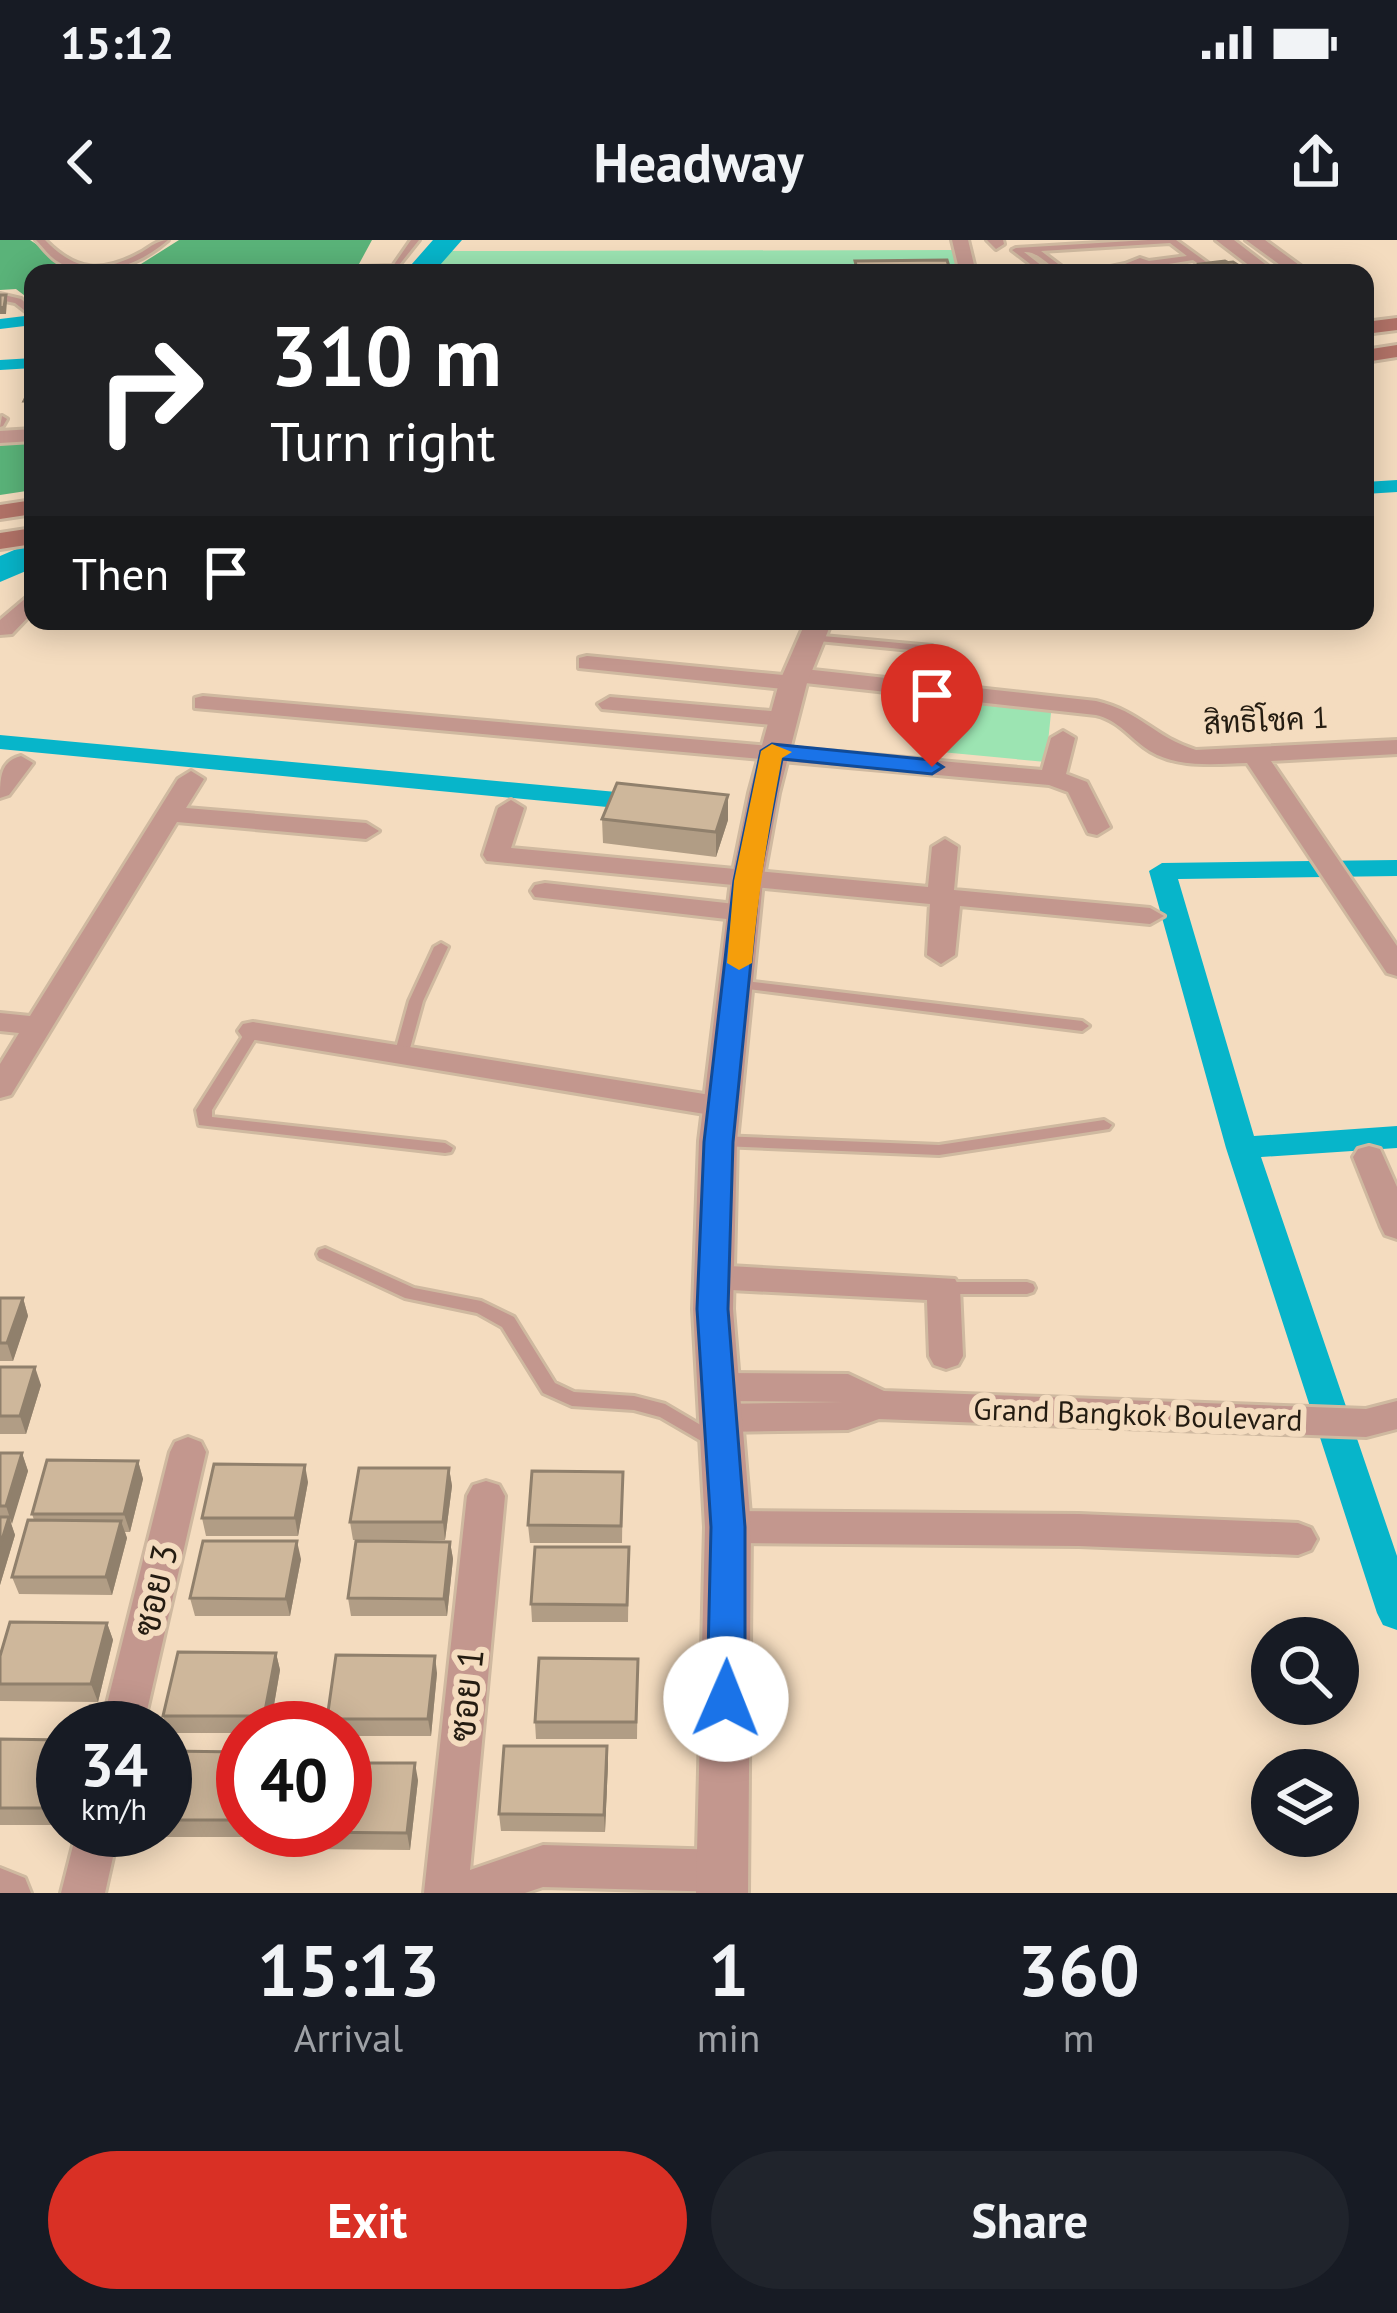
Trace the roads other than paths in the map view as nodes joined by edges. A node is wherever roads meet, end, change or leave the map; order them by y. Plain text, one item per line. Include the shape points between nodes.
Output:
1 (40, 240) edge
2 (164, 240) edge
3 (1224, 240) edge
4 (1254, 240) edge
5 (1112, 244) junction
6 (1033, 249) junction
7 (1195, 257) junction
8 (1132, 262) junction
9 (71, 264) edge
10 (115, 264) edge
11 (1035, 264) edge
12 (1054, 264) edge
13 (1124, 264) edge
14 (1138, 264) edge
15 (1167, 264) edge
16 (1205, 264) edge
17 (1257, 264) edge
18 (1289, 264) edge
19 (24, 608) edge
20 (4, 629) dead end
21 (816, 630) edge
22 (822, 630) edge
23 (932, 649) dead end
24 (587, 664) dead end
25 (203, 703) dead end
26 (610, 704) dead end
27 (786, 707) junction
28 (1063, 738) dead end
29 (1397, 747) edge
30 (1254, 754) junction
31 (21, 763) dead end
32 (1052, 778) junction
33 (190, 779) dead end
34 (0, 790) edge
35 (511, 808) dead end
36 (171, 814) junction
37 (1097, 827) dead end
38 (366, 832) dead end
39 (945, 847) dead end
40 (545, 891) dead end
41 (745, 897) junction
42 (944, 898) junction
43 (1150, 916) dead end
44 (440, 947) dead end
45 (940, 955) dead end
46 (1397, 967) edge
47 (737, 984) junction
48 (0, 1022) edge
49 (39, 1026) junction
50 (1082, 1026) dead end
51 (253, 1031) joint
52 (402, 1052) junction
53 (0, 1088) edge
54 (720, 1124) junction
55 (1104, 1125) dead end
56 (445, 1148) dead end
57 (1369, 1157) dead end
58 (1397, 1227) edge
59 (325, 1254) dead end
60 (712, 1276) junction
61 (943, 1288) junction
62 (1027, 1288) dead end
63 (946, 1356) dead end
64 (721, 1417) junction
65 (1382, 1419) edge
66 (188, 1452) dead end
67 (485, 1496) dead end
68 (728, 1527) junction
69 (1298, 1539) dead end
70 (128, 1701) edge
71 (92, 1857) edge
72 (723, 1882) edge
73 (0, 1889) edge
74 (487, 1891) edge
75 (9, 1893) edge
76 (83, 1893) edge
77 (446, 1893) edge

1 - 9 lane
2 - 10 lane
3 - 17 street
4 - 18 street
5 - 6 lane
5 - 7 lane via 1172,241
5 - 8 lane
6 - 11 lane via 1016,250
6 - 12 lane
7 - 15 lane
7 - 16 lane
8 - 13 lane
8 - 14 lane
19 - 20 street
21 - 27 street
22 - 23 lane
24 - 27 street
25 - 27 street
26 - 27 street
27 - 30 street, สิทธิโชค 1 via 1096,708 1121,714 1175,754
27 - 32 street
27 - 41 street
28 - 32 street
29 - 30 street, สิทธิโชค 1
30 - 46 street
31 - 34 street
32 - 37 street via 1078,787
33 - 36 street
35 - 41 street via 496,855
36 - 38 street
36 - 49 street
39 - 42 street
40 - 41 street
41 - 42 street
41 - 47 street
42 - 43 street
42 - 45 street
44 - 52 lane
47 - 50 lane
47 - 54 street
48 - 49 street
49 - 53 street
51 - 52 street
51 - 56 lane via 204,1121
52 - 54 street
54 - 55 lane via 939,1150
54 - 60 street
57 - 58 street
59 - 64 lane via 411,1294 481,1306 508,1322 549,1388 572,1399
60 - 61 street
60 - 64 street
61 - 62 lane
61 - 63 street
64 - 65 street, Grand Bangkok Boulevard via 848,1416 878,1405
64 - 68 street
66 - 70 street, ซอย 3
67 - 77 street, ซอย 1
68 - 69 street
68 - 72 street
71 - 76 street
72 - 74 street via 543,1866
73 - 75 street

